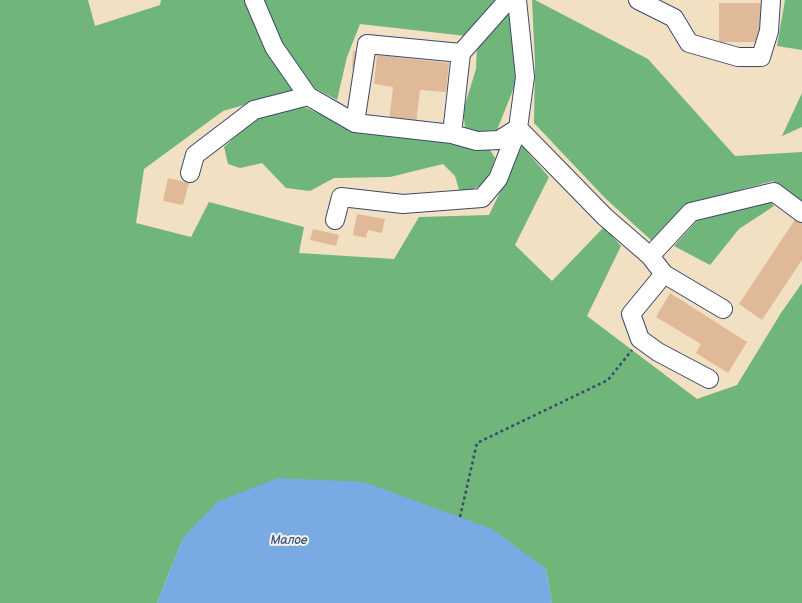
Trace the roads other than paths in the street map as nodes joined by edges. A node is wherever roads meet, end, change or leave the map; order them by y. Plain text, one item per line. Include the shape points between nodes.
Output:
1 (254, 0) edge
2 (508, 0) edge
3 (517, 0) edge
4 (638, 0) edge
5 (771, 0) edge
6 (461, 53) junction
7 (308, 96) junction
8 (355, 123) junction
9 (518, 128) junction
10 (452, 134) junction
11 (190, 173) dead end
12 (802, 213) edge
13 (335, 220) dead end
14 (650, 256) junction
15 (664, 274) junction
16 (723, 309) dead end
17 (709, 379) dead end

1 - 7 lane via 274,48
2 - 6 lane
3 - 9 lane via 525,77
4 - 5 lane via 674,18 689,43 738,57 761,57 769,31
6 - 8 lane via 367,44
6 - 10 lane
7 - 8 lane
7 - 11 lane via 254,110 195,155
8 - 10 lane
9 - 10 lane via 499,140 477,141
9 - 13 lane via 498,180 482,198 403,204 341,197
9 - 14 lane via 605,217
12 - 14 lane via 774,192 691,212
14 - 15 lane
15 - 16 lane
15 - 17 lane via 631,314 640,339 658,352

